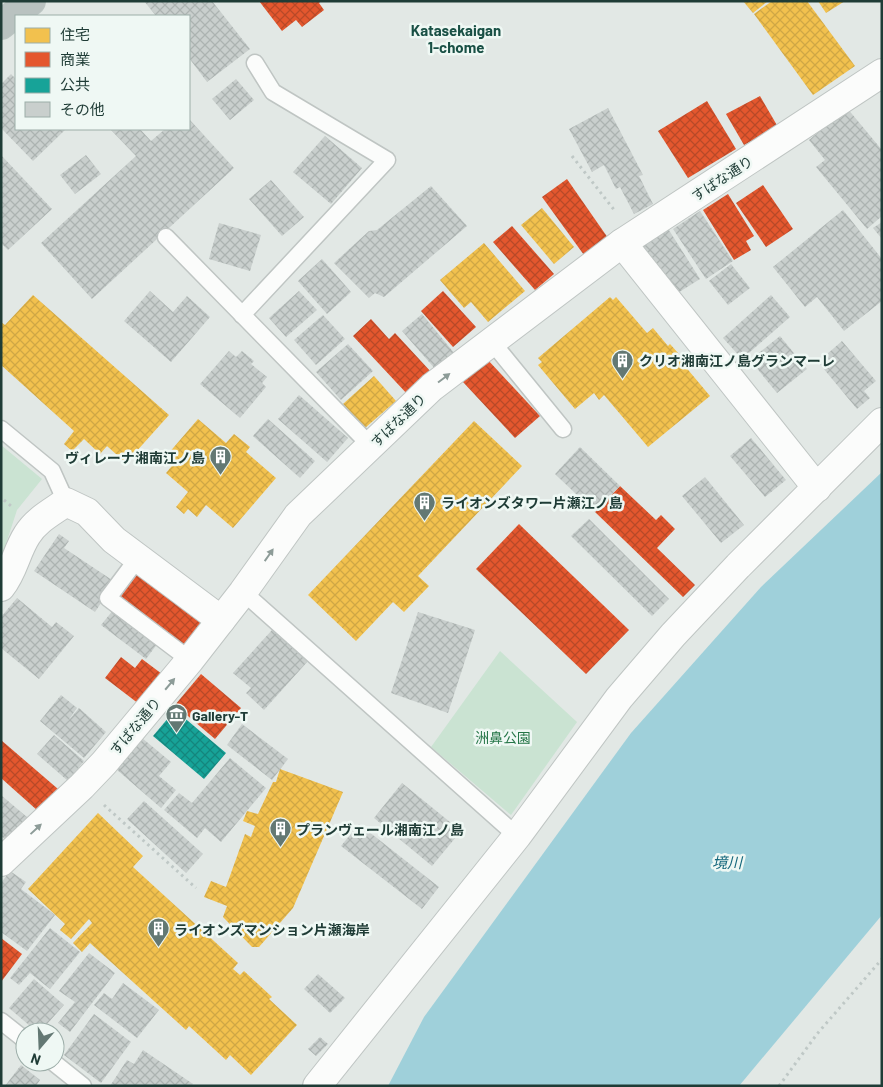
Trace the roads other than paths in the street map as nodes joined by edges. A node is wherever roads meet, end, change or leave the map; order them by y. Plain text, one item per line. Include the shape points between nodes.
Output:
1 (31, 1) edge
2 (1, 25) edge
3 (255, 62) dead end
4 (882, 73) edge
5 (166, 236) dead end
6 (628, 239) junction
7 (242, 315) junction
8 (492, 342) junction
9 (882, 422) edge
10 (563, 429) dead end
11 (1, 430) edge
12 (371, 446) junction
13 (816, 488) junction
14 (66, 502) junction
15 (138, 558) junction
16 (1, 587) edge
17 (243, 592) junction
18 (221, 620) junction
19 (190, 660) junction
20 (517, 836) junction
21 (1, 862) edge
22 (1, 1021) edge
23 (15, 1032) edge
24 (65, 1072) edge
25 (82, 1086) edge
26 (317, 1086) edge

1 - 2 highway
3 - 7 lane via 274,92 387,160
4 - 6 street, すばな通り
5 - 7 lane
6 - 8 street, すばな通り
6 - 13 street
7 - 12 lane
8 - 10 lane
12 -> 8 street, すばな通り via 432,387
9 - 13 street
11 - 14 lane via 52,471
17 -> 12 street, すばな通り via 298,515
13 - 20 street via 673,635 619,698
14 - 15 street via 87,512 114,540
14 - 16 street via 41,519 27,535 10,576
15 - 18 street
15 - 19 lane via 108,598
17 - 18 street, すばな通り
17 - 20 lane
18 - 19 street, すばな通り
21 -> 19 street, すばな通り via 104,763
20 - 26 street
22 - 23 lane
24 - 25 lane

